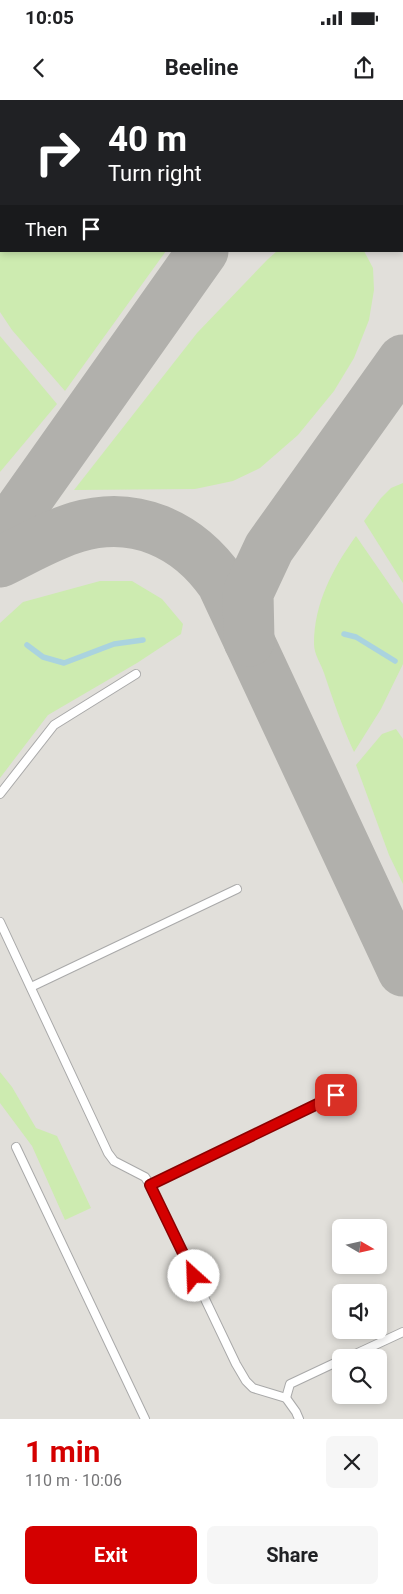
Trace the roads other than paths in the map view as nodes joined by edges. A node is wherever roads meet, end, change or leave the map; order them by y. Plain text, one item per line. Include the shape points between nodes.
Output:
1 (136, 674) dead end
2 (0, 794) edge
3 (237, 889) dead end
4 (0, 922) edge
5 (31, 987) junction
6 (336, 1095) dead end
7 (16, 1147) dead end
8 (150, 1185) junction
9 (403, 1332) edge
10 (366, 1349) edge
11 (332, 1364) edge
12 (286, 1398) junction
13 (144, 1419) edge
14 (299, 1419) edge

1 - 2 lane via 54,725
3 - 5 lane
4 - 5 lane
5 - 8 lane via 108,1153 114,1161 145,1177
6 - 8 lane
7 - 13 lane
8 - 12 lane via 246,1381 254,1388
9 - 10 lane
11 - 12 lane via 290,1384
12 - 14 lane

